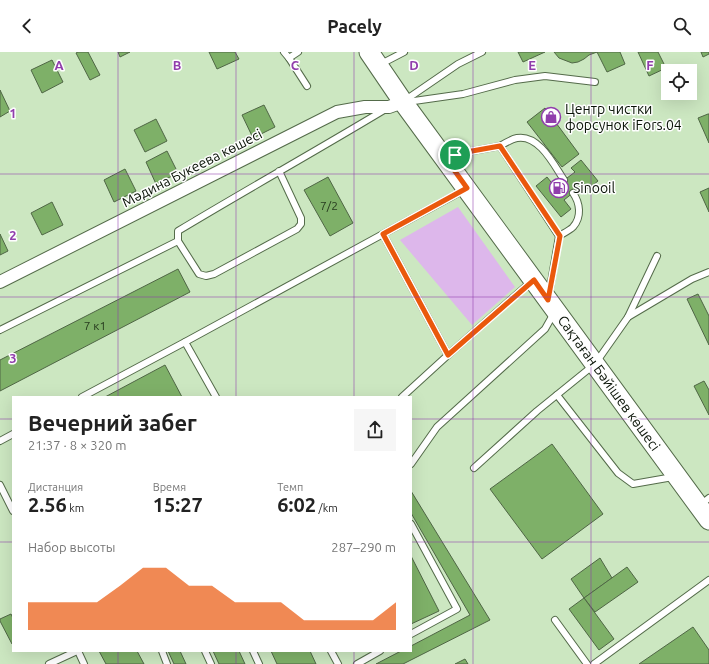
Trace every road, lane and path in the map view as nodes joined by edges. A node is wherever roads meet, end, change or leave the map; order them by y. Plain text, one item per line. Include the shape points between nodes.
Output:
1 (284, 52) edge
2 (298, 52) edge
3 (404, 52) edge
4 (482, 52) edge
5 (288, 58) junction
6 (373, 59) edge
7 (595, 82) dead end
8 (307, 86) dead end
9 (396, 104) junction
10 (500, 146) junction
11 (444, 156) junction
12 (279, 171) junction
13 (564, 180) dead end
14 (467, 188) junction
15 (573, 193) dead end
16 (383, 234) junction
17 (560, 236) junction
18 (178, 241) junction
19 (657, 256) dead end
20 (709, 272) edge
21 (534, 280) junction
22 (0, 282) edge
23 (552, 305) junction
24 (628, 316) junction
25 (0, 330) edge
26 (185, 342) junction
27 (448, 355) junction
28 (595, 364) junction
29 (557, 394) junction
30 (84, 396) edge
31 (215, 396) edge
32 (403, 396) edge
33 (12, 435) edge
34 (0, 441) edge
35 (412, 463) edge
36 (474, 468) dead end
37 (677, 476) junction
38 (0, 485) edge
39 (706, 508) edge
40 (12, 509) edge
41 (412, 526) edge
42 (709, 580) edge
43 (555, 620) dead end
44 (412, 633) edge
45 (76, 652) edge
46 (78, 652) edge
47 (162, 652) edge
48 (206, 652) edge
49 (253, 652) edge
50 (332, 652) edge
51 (378, 652) edge
52 (49, 664) edge
53 (84, 664) edge
54 (168, 664) edge
55 (212, 664) edge
56 (259, 664) edge
57 (338, 664) edge
58 (357, 664) edge
59 (587, 664) edge
60 (594, 664) edge

1 - 5 lane
2 - 5 lane
3 - 6 lane
4 - 9 lane via 458,64
5 - 8 lane
6 - 9 main road, Сақтаған Бәйішев көшесі
7 - 9 lane via 545,76 515,80 463,94
9 - 11 main road, Сақтаған Бәйішев көшесі
9 - 12 lane
9 - 22 street, Мәдина Букеева көшесі via 336,112
10 - 11 lane
10 - 13 lane via 518,138 532,139 541,147
10 - 17 lane
11 - 14 main road, Сақтаған Бәйішев көшесі
12 - 18 lane via 178,231
12 - 18 lane via 301,218 301,224 297,229 206,276 199,274
14 - 16 lane
14 - 21 main road, Сақтаған Бәйішев көшесі
15 - 17 lane via 580,214 573,226
16 - 26 lane
16 - 27 lane
17 - 23 lane
18 - 25 lane
19 - 24 lane
20 - 24 lane
21 - 23 main road, Сақтаған Бәйішев көшесі
21 - 27 lane
23 - 28 main road, Сақтаған Бәйішев көшесі
23 - 35 lane via 545,329 437,427
24 - 28 lane
26 - 30 lane
26 - 31 lane
27 - 32 lane
28 - 29 lane
28 - 37 main road, Сақтаған Бәйішев көшесі
29 - 36 lane
29 - 37 lane via 618,473 633,484
33 - 34 lane
37 - 39 main road, Сақтаған Бәйішев көшесі
38 - 40 lane
41 - 44 lane via 457,609
42 - 60 lane
43 - 59 lane
45 - 52 lane
46 - 53 lane
47 - 54 lane
48 - 55 lane
49 - 56 lane
50 - 57 lane
51 - 58 lane

